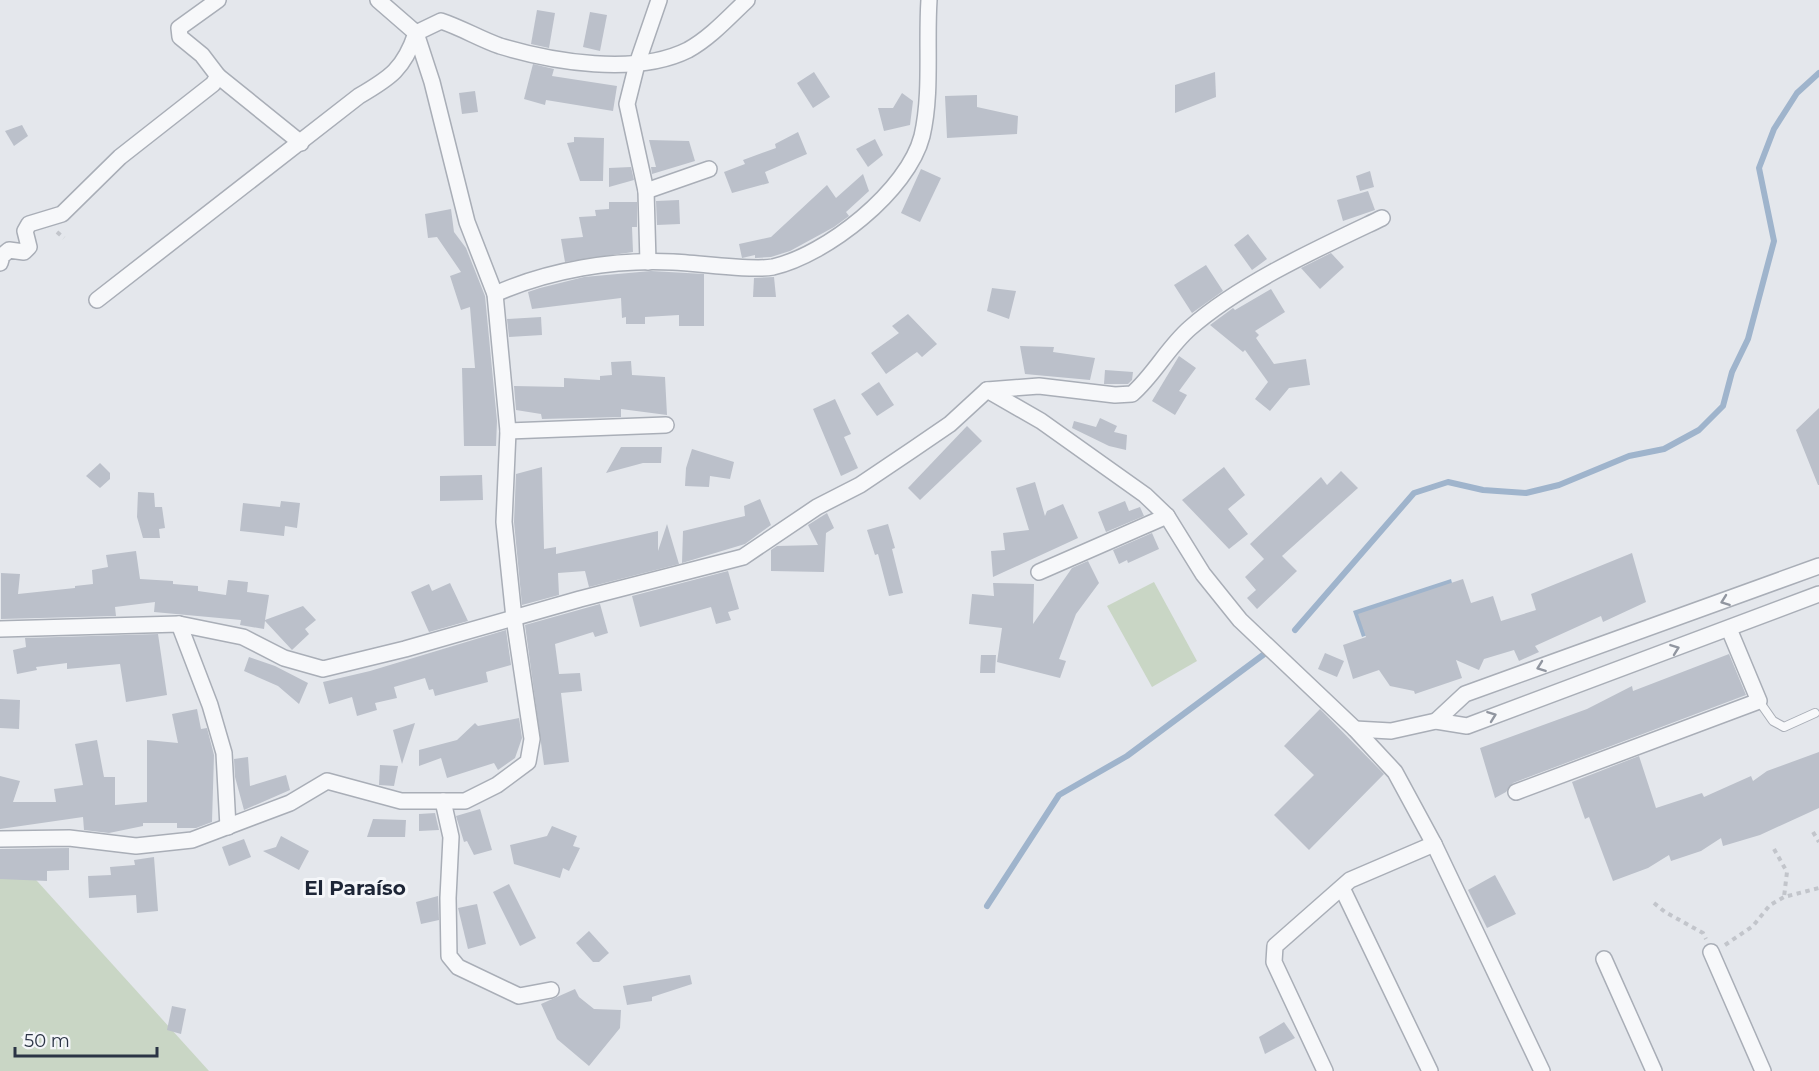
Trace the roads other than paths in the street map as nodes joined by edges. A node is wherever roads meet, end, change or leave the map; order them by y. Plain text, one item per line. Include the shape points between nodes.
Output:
1 (218, 0) edge
2 (378, 0) edge
3 (659, 0) edge
4 (747, 0) edge
5 (928, 0) edge
6 (416, 33) junction
7 (637, 64) junction
8 (218, 76) junction
9 (301, 143) junction
10 (709, 169) dead end
11 (645, 191) junction
12 (1382, 218) dead end
13 (648, 262) junction
14 (0, 263) edge
15 (495, 294) junction
16 (97, 300) dead end
17 (987, 390) junction
18 (666, 425) dead end
19 (508, 431) junction
20 (1167, 516) junction
21 (1819, 566) edge
22 (1040, 572) dead end
23 (1765, 586) junction
24 (1819, 594) edge
25 (1773, 611) junction
26 (514, 618) junction
27 (178, 624) junction
28 (0, 629) edge
29 (1729, 629) junction
30 (1759, 700) junction
31 (1815, 713) dead end
32 (1436, 721) junction
33 (1355, 729) junction
34 (1516, 792) dead end
35 (443, 801) junction
36 (228, 827) junction
37 (0, 839) edge
38 (1434, 844) junction
39 (1342, 888) junction
40 (1711, 952) road end
41 (1604, 959) dead end
42 (550, 990) dead end
43 (1325, 1071) edge
44 (1430, 1071) edge
45 (1542, 1071) edge
46 (1654, 1071) edge
47 (1763, 1071) edge

1 - 8 street via 179,27 180,37 202,55
2 - 6 street
3 - 7 street
4 - 7 street via 687,50
5 - 13 street via 926,114 921,139 905,173 860,222 812,250 772,267
6 - 7 street via 441,21 501,46 566,61
6 - 9 street via 409,54 392,76 359,96
6 - 15 street via 467,222
7 - 11 street via 627,104
8 - 9 street
8 - 14 street via 201,94 120,157 62,214 29,224 25,231 29,247 24,252 9,250
9 - 16 street
10 - 11 street
11 - 13 street
12 - 17 street via 1311,252 1198,322 1132,394 1039,386
13 - 15 street via 575,269
15 - 19 street
17 - 20 street via 1041,421 1145,495
17 - 26 street via 950,424 743,557
18 - 19 street
19 - 26 street via 504,522
20 - 22 street
20 - 33 street via 1203,574 1240,620
21 - 23 street
23 - 25 street
23 -> 32 street via 1465,694
24 - 25 street
25 - 29 street
26 - 27 street via 323,669 284,658 243,637
26 - 35 street via 532,739 528,762 497,785 465,801
27 - 28 street
27 - 36 street via 225,753
29 - 30 street
32 -> 29 street via 1467,726
30 - 31 lane via 1773,722 1784,727
30 - 34 street
32 - 33 street via 1391,731
33 - 38 street via 1395,772
35 - 36 street via 401,801 327,781 290,803
35 - 42 street via 452,837 449,956 458,967 519,996
36 - 37 street via 192,840 136,846 69,838
38 - 39 street via 1350,880
38 - 45 street
39 - 43 street via 1275,946 1274,962
39 - 44 street
40 - 47 street
41 - 46 street

